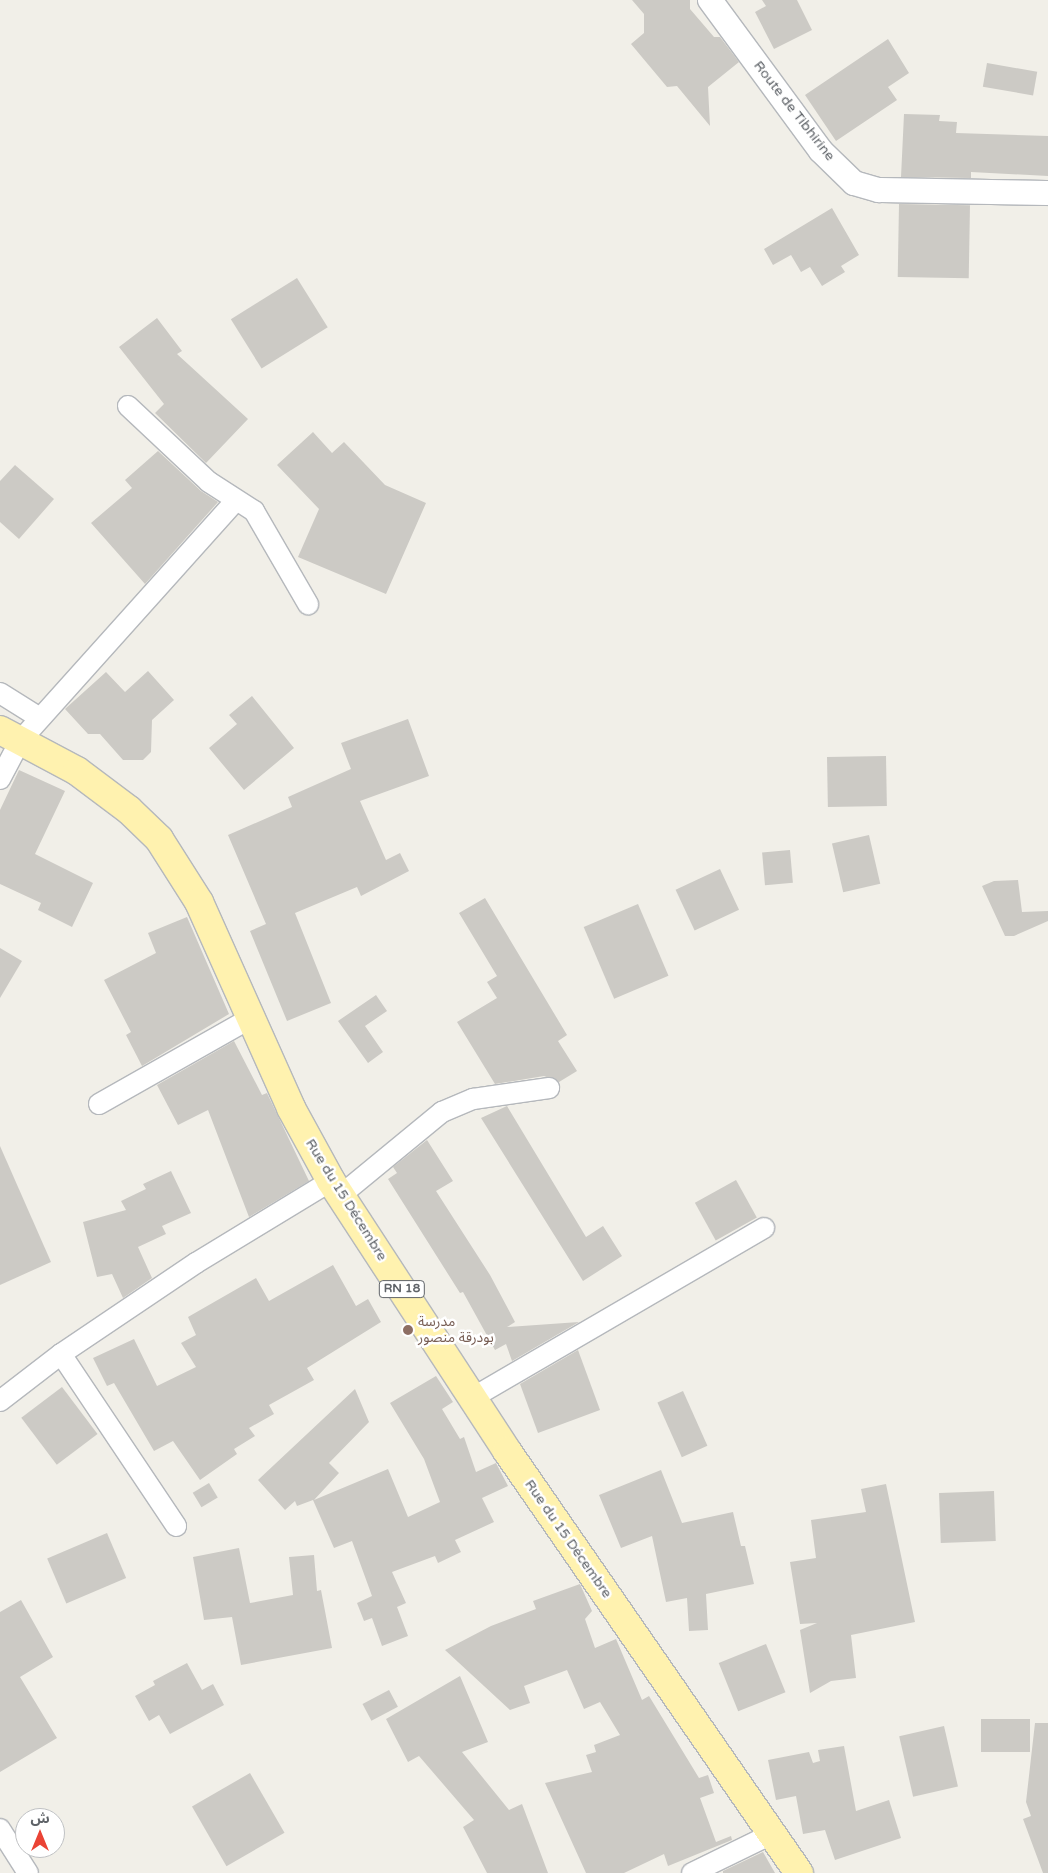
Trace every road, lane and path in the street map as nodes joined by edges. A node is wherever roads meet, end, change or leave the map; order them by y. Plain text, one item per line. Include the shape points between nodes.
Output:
1 (710, 0) edge
2 (1048, 192) edge
3 (128, 406) dead end
4 (235, 501) junction
5 (308, 604) dead end
6 (0, 693) edge
7 (40, 718) junction
8 (10, 736) edge
9 (0, 779) edge
10 (251, 1018) junction
11 (549, 1088) dead end
12 (99, 1104) dead end
13 (336, 1188) junction
14 (764, 1228) dead end
15 (61, 1354) junction
16 (472, 1398) junction
17 (0, 1401) edge
18 (176, 1526) dead end
19 (0, 1829) edge
20 (772, 1834) junction
21 (28, 1873) edge
22 (692, 1873) edge
23 (799, 1873) edge

1 - 2 street, Route de Tibhirine via 822,151 854,183 879,190
3 - 4 street via 209,482
4 - 5 street via 254,511
4 - 7 street
6 - 7 street
7 - 8 street
8 - 9 street
8 - 10 main road, Rue du 15 Décembre / RN 18 via 77,771 129,810 159,839 199,902
10 - 12 street
10 - 13 main road, Rue du 15 Décembre / RN 18 via 291,1108
11 - 13 street via 473,1099 442,1112
13 - 15 street via 196,1263
13 - 16 main road, Rue du 15 Décembre / RN 18
14 - 16 street
15 - 17 street
15 - 18 street
16 - 20 main road, Rue du 15 Décembre / RN 18
19 - 21 street
20 - 22 street
20 - 23 main road, Rue du 15 Décembre / RN 18

